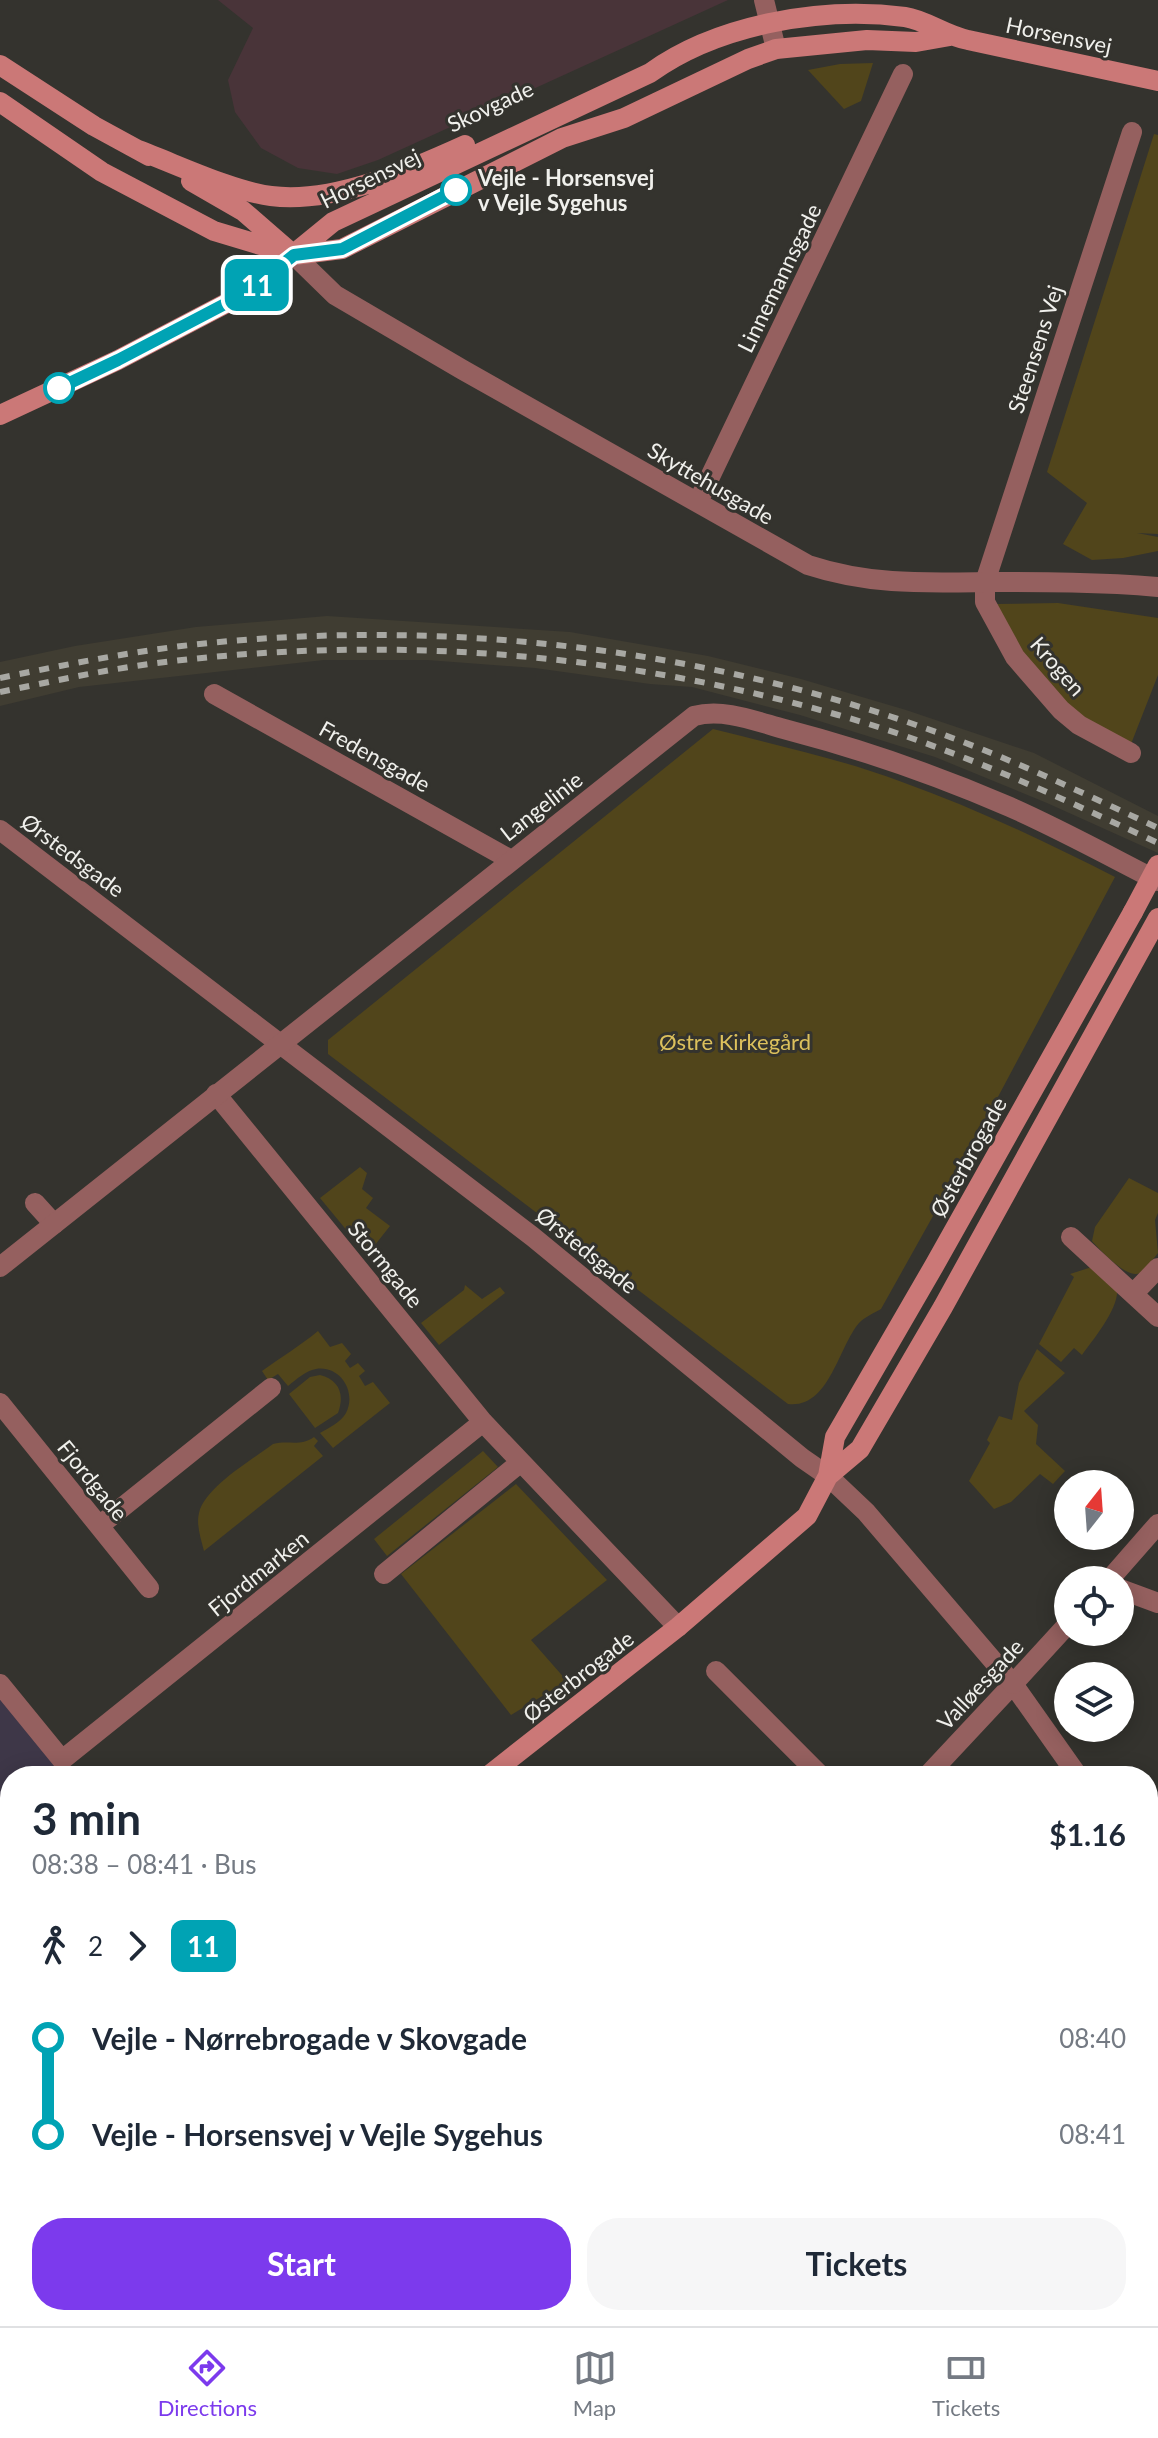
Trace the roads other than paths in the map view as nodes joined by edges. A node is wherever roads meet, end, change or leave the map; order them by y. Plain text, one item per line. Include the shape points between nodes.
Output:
1 (764, 0) edge
2 (771, 22) junction
3 (950, 36) junction
4 (776, 49) junction
5 (674, 55) junction
6 (0, 65) edge
7 (903, 74) dead end
8 (1158, 81) edge
9 (0, 102) edge
10 (1132, 132) dead end
11 (138, 150) junction
12 (294, 255) junction
13 (0, 415) edge
14 (698, 502) junction
15 (985, 582) junction
16 (1158, 587) edge
17 (214, 694) dead end
18 (1131, 753) dead end
19 (4, 839) edge
20 (511, 860) junction
21 (1158, 865) edge
22 (1158, 881) edge
23 (1156, 920) edge
24 (281, 1042) junction
25 (216, 1094) junction
26 (35, 1203) dead end
27 (54, 1224) junction
28 (1071, 1237) dead end
29 (0, 1267) edge
30 (1158, 1268) edge
31 (1133, 1294) junction
32 (1158, 1317) edge
33 (271, 1388) dead end
34 (0, 1403) edge
35 (483, 1422) junction
36 (521, 1462) junction
37 (828, 1476) junction
38 (1158, 1524) edge
39 (99, 1526) junction
40 (1121, 1566) edge
41 (384, 1574) dead end
42 (149, 1588) dead end
43 (1134, 1594) edge
44 (1158, 1603) edge
45 (678, 1627) junction
46 (1054, 1639) edge
47 (716, 1671) dead end
48 (0, 1684) edge
49 (1013, 1684) junction
50 (501, 1766) edge
51 (803, 1766) edge
52 (936, 1766) edge
53 (1071, 1766) edge

1 - 2 street
2 - 3 main road, Horsensvej via 863,14 909,18
2 - 4 street
2 - 5 main road, Horsensvej
3 - 4 main road, Horsensvej
3 - 8 main road, Horsensvej
4 - 12 main road, Horsensvej via 624,118 562,138 342,249
5 - 11 main road, Skovgade via 643,63 457,148 349,189 270,196
5 - 12 main road, Horsensvej via 650,73 333,222
6 - 11 main road, Skovgade
7 - 14 street, Linnemannsgade
9 - 12 main road via 102,172 214,231
10 - 15 street, Steensens Vej
11 - 12 main road, Skovgade via 243,211
12 - 13 main road via 239,297
12 - 14 street, Skyttehusgade via 335,295
14 - 15 street, Skyttehusgade via 789,557 829,572 902,584
15 - 16 street, Skyttehusgade
15 - 18 street, Krogen via 985,602 1015,657 1079,725
17 - 20 street, Fredensgade
19 - 24 street, Ørstedsgade
20 - 22 street, Langelinie via 687,720 705,713 746,719 909,767 1012,808
20 - 24 street, Langelinie
21 - 37 main road, Østerbrogade, bridge via 835,1437
23 - 37 main road, Østerbrogade via 868,1436
24 - 25 street, Langelinie
24 - 37 street, Ørstedsgade
25 - 27 street, Langelinie
25 - 35 street, Stormgade
26 - 27 street
27 - 29 street, Langelinie
28 - 31 street
30 - 31 street
31 - 32 street
33 - 39 street
34 - 39 street, Fjordgade
35 - 36 street, Stormgade
35 - 48 street, Fjordmarken via 62,1760
36 - 41 street
36 - 45 street, Stormgade
37 - 45 main road, Østerbrogade via 807,1516
37 - 49 street, Ørstedsgade via 875,1522
38 - 40 street
39 - 42 street, Fjordgade
43 - 44 street
45 - 50 main road, Østerbrogade
46 - 49 street, Valløesgade
47 - 51 street
49 - 52 street, Valløesgade
49 - 53 street, Ørstedsgade

